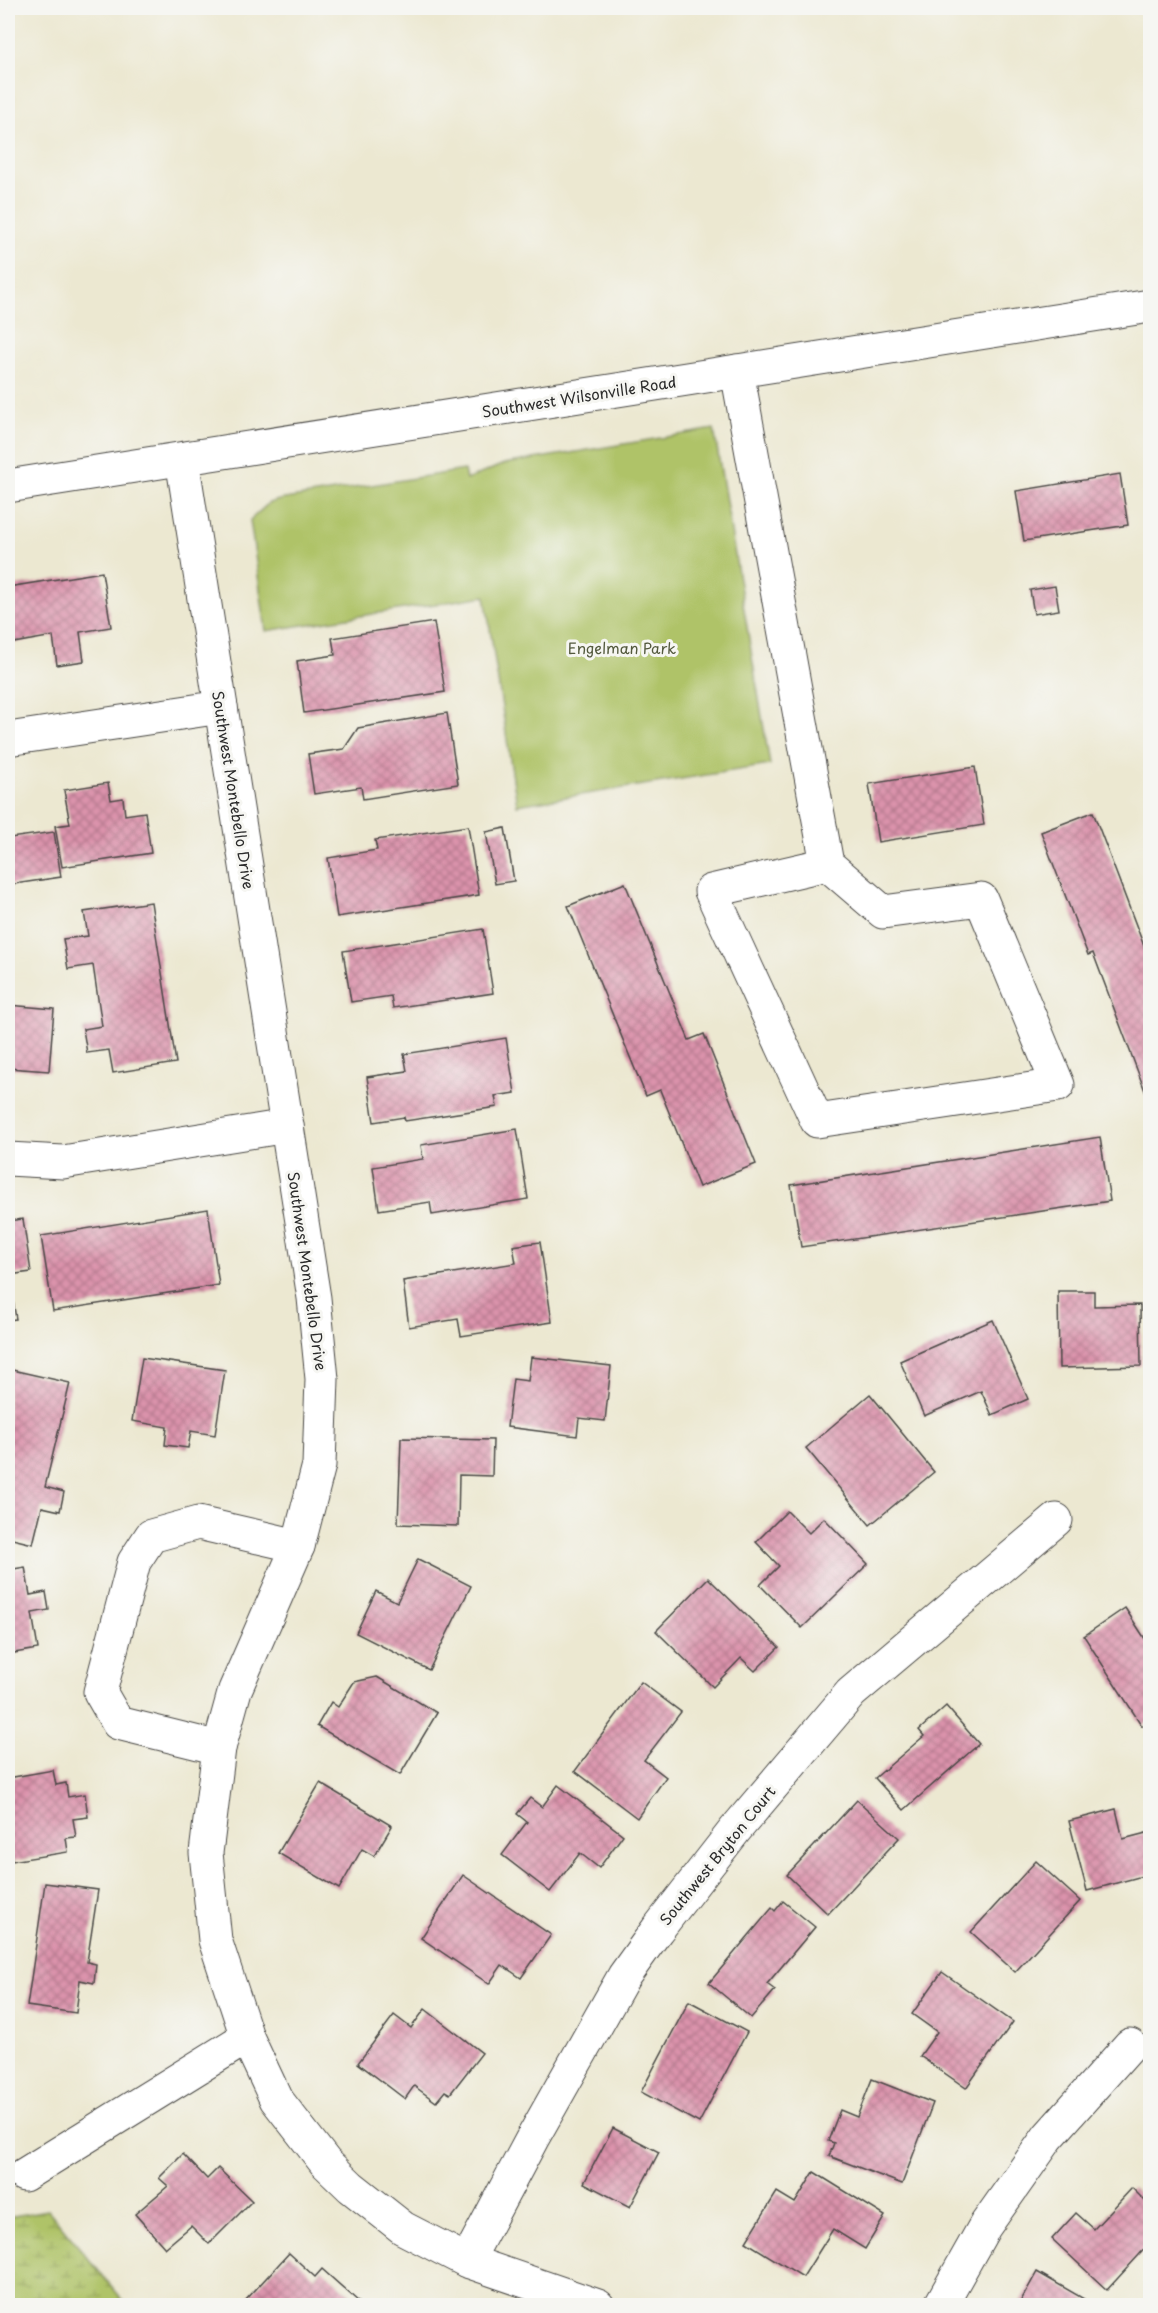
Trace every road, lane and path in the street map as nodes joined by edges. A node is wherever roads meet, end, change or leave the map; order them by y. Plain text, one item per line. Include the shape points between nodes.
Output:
1 (1150, 306) edge
2 (737, 371) junction
3 (182, 459) junction
4 (8, 486) edge
5 (221, 707) junction
6 (8, 739) edge
7 (827, 864) junction
8 (287, 1126) junction
9 (8, 1158) edge
10 (1056, 1520) dead end
11 (298, 1546) junction
12 (219, 1748) junction
13 (247, 2037) junction
14 (1130, 2045) dead end
15 (24, 2175) dead end
16 (467, 2261) junction
17 (598, 2306) edge
18 (940, 2306) edge

1 - 2 street, Southwest Wilsonville Road
2 - 3 street, Southwest Wilsonville Road
2 - 7 street
3 - 4 street, Southwest Wilsonville Road
3 - 5 street, Southwest Montebello Drive
5 - 6 street
5 - 8 street, Southwest Montebello Drive
7 - 7 street via 711,891 818,1121 1058,1085 981,899 883,912
8 - 9 street via 63,1162
8 - 11 street, Southwest Montebello Drive via 314,1298 322,1379 319,1465
10 - 16 street, Southwest Bryton Court via 851,1692 735,1830 624,1976
11 - 12 street, Southwest Montebello Drive via 235,1690
11 - 12 street via 198,1523 152,1536 134,1562 100,1692 118,1723
12 - 13 street, Southwest Montebello Drive via 206,1852 215,1940
13 - 15 street
13 - 16 street, Southwest Montebello Drive via 276,2099 325,2162 403,2228
14 - 18 street via 1048,2137 985,2226
16 - 17 street, Southwest Montebello Drive

